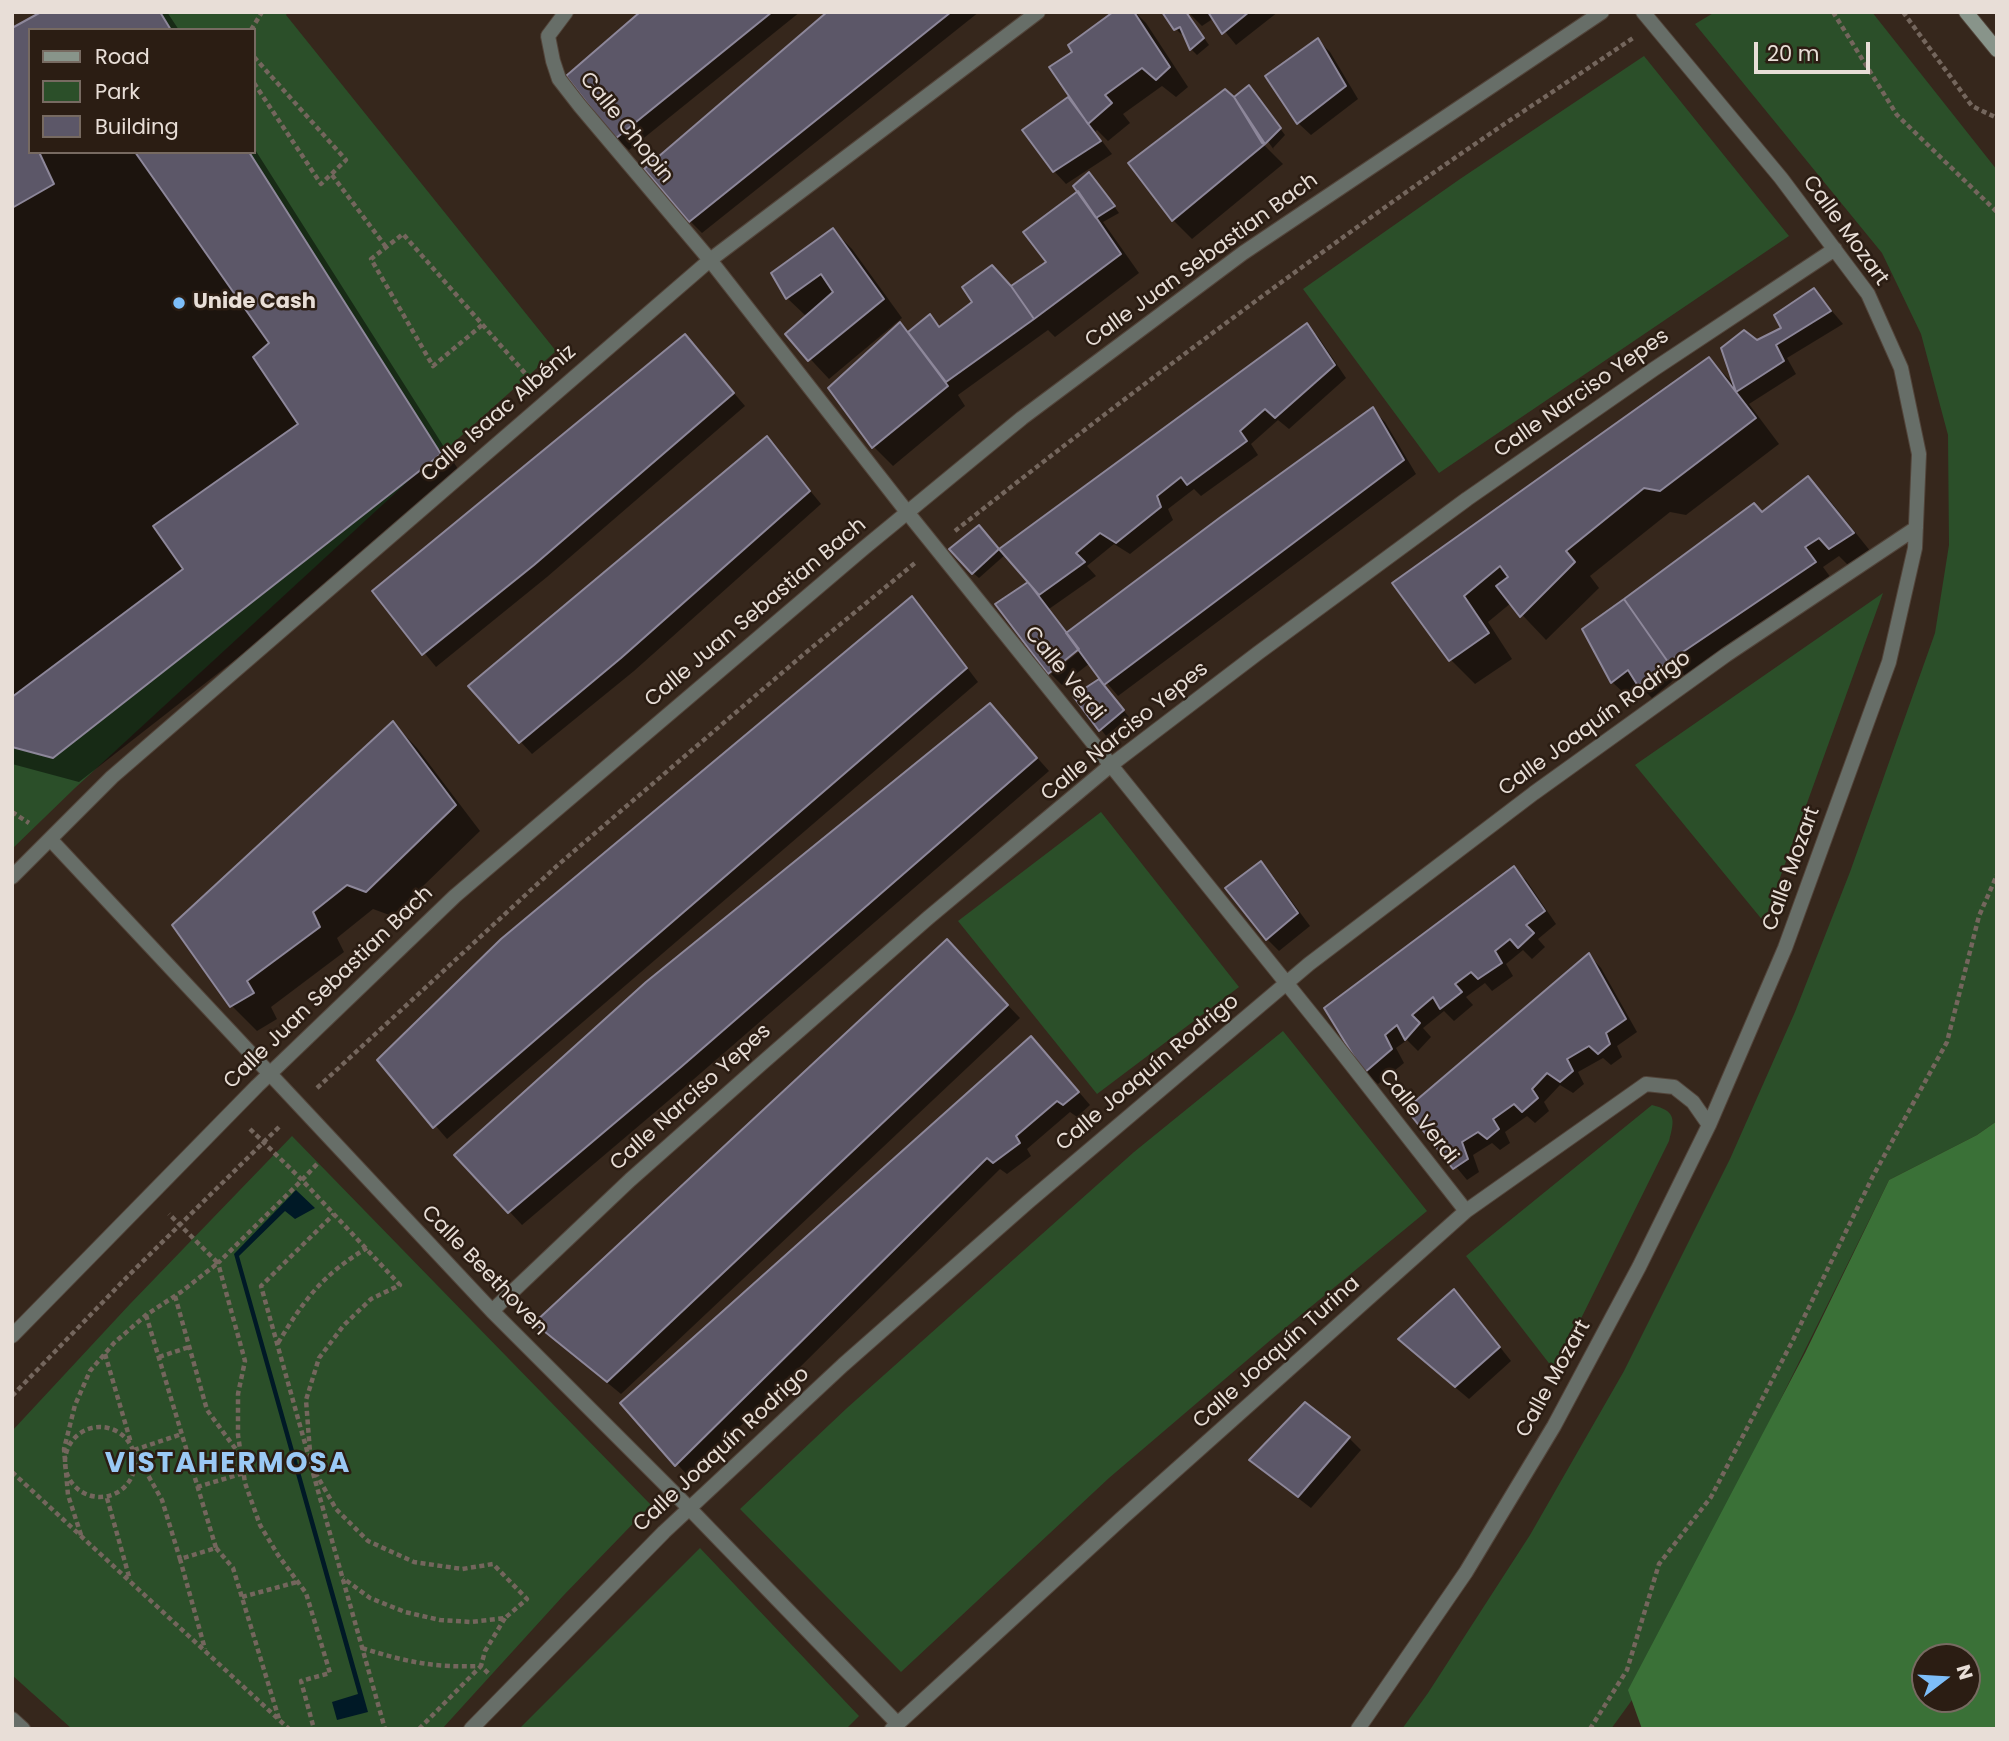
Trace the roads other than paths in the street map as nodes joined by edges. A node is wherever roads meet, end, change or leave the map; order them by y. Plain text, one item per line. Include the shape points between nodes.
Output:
1 (566, 12) edge
2 (1038, 12) edge
3 (1602, 12) edge
4 (1643, 12) edge
5 (1966, 12) edge
6 (1997, 50) edge
7 (1835, 249) junction
8 (710, 260) junction
9 (907, 512) junction
10 (1916, 528) junction
11 (1111, 765) junction
12 (50, 839) junction
13 (12, 877) edge
14 (1286, 984) junction
15 (270, 1074) junction
16 (1709, 1125) junction
17 (1466, 1211) junction
18 (492, 1311) junction
19 (12, 1336) edge
20 (689, 1508) junction
21 (12, 1719) edge
22 (895, 1726) edge
23 (23, 1729) edge
24 (471, 1729) edge
25 (1359, 1729) edge

1 - 8 street, Calle Chopin via 548,36 559,79
2 - 8 street, Calle Isaac Albéniz
3 - 9 street, Calle Juan Sebastian Bach via 1243,253 1022,418
4 - 7 street, Calle Mozart
5 - 6 main road
7 - 10 street, Calle Mozart via 1868,294 1901,368 1919,454
7 - 11 street, Calle Narciso Yepes via 1467,499
8 - 9 street, Calle Verdi
8 - 12 street, Calle Isaac Albéniz via 112,777
9 - 11 street, Calle Verdi
9 - 15 street, Calle Juan Sebastian Bach via 455,896
10 - 14 street, Calle Joaquín Rodrigo via 1726,655 1534,793
10 - 16 street, Calle Mozart via 1889,662 1785,948
11 - 14 street, Calle Verdi
11 - 18 street, Calle Narciso Yepes via 761,1064
12 - 13 street, Calle Isaac Albéniz
12 - 15 street, Calle Beethoven
14 - 17 street, Calle Verdi
14 - 20 street, Calle Joaquín Rodrigo via 1028,1202
15 - 18 street, Calle Beethoven via 331,1150
15 - 19 street, Calle Juan Sebastian Bach
16 - 17 street, Calle Joaquín Turina via 1693,1102 1674,1087 1646,1084
16 - 25 street, Calle Mozart via 1554,1426 1466,1572
17 - 22 street, Calle Joaquín Turina
18 - 20 street, Calle Beethoven
20 - 22 street, Calle Beethoven
20 - 24 street, Calle Joaquín Rodrigo
21 - 23 street

